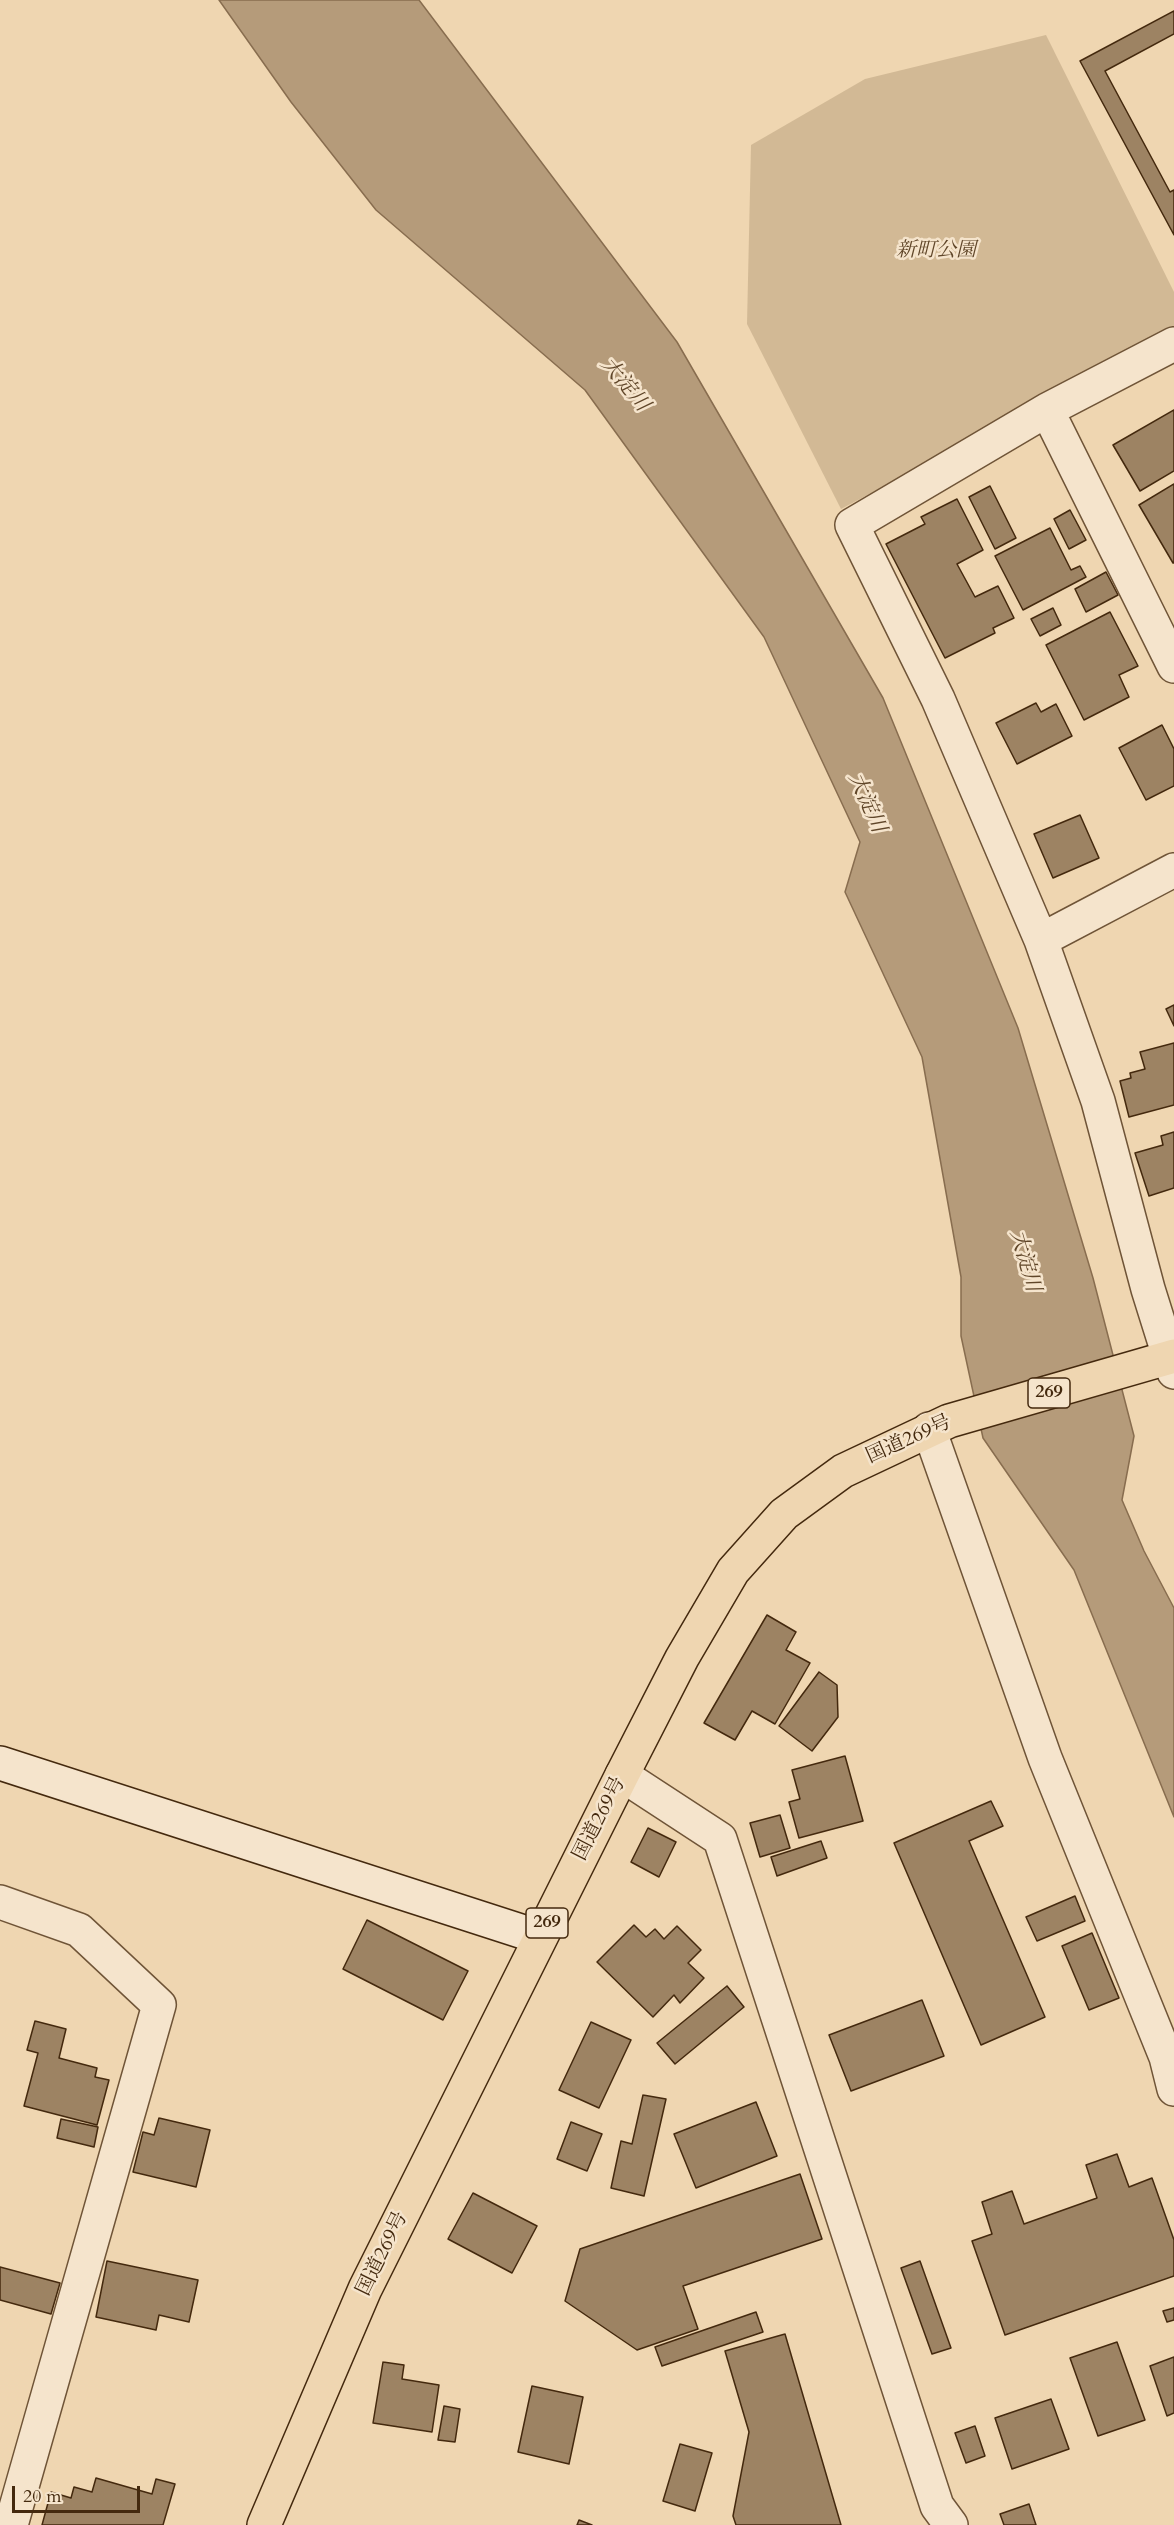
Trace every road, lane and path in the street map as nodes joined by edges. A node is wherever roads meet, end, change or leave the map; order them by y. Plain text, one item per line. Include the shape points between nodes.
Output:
1 (1174, 344) edge
2 (1047, 410) junction
3 (1174, 666) edge
4 (1174, 870) edge
5 (1041, 940) junction
6 (1166, 1363) edge
7 (939, 1425) junction
8 (0, 1763) edge
9 (622, 1775) junction
10 (0, 1902) edge
11 (539, 1937) junction
12 (1174, 2089) edge
13 (11, 2525) edge
14 (264, 2525) edge
15 (951, 2525) edge

1 - 2 street
2 - 3 street
2 - 5 street via 852,525 938,699
4 - 5 street
5 - 6 street via 1098,1101
6 - 7 highway, 国道269号 / 269
7 - 9 highway, 国道269号 / 269 via 843,1470 784,1514 733,1571 682,1658
7 - 12 street via 1045,1758 1166,2057
8 - 11 street
9 - 11 highway, 国道269号 / 269
9 - 15 street via 720,1839 937,2506
10 - 13 street via 79,1930 159,2005
11 - 14 highway, 国道269号 / 269 via 365,2289

